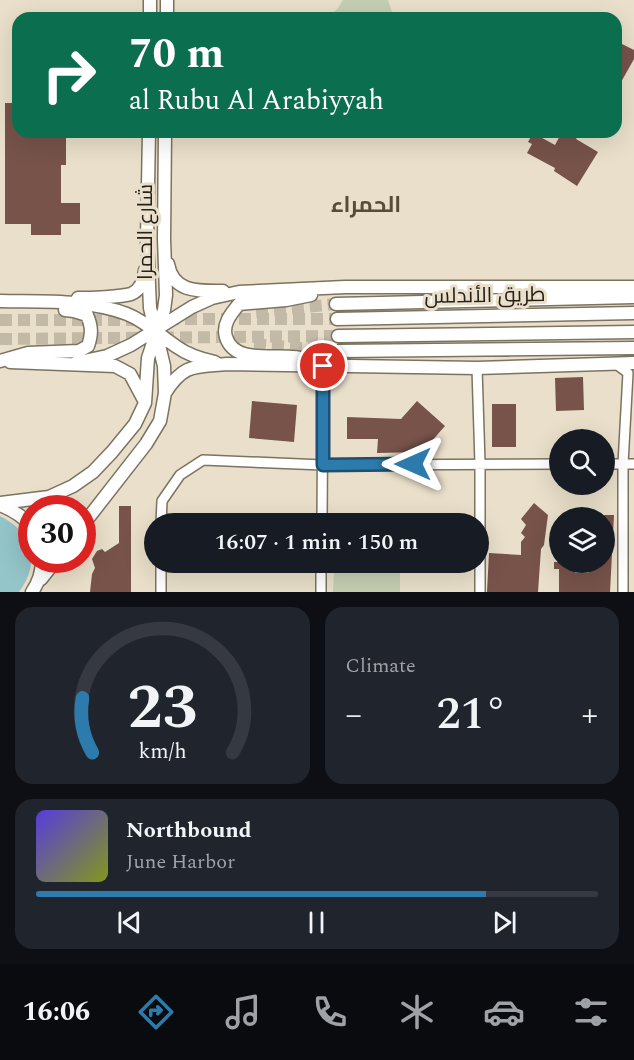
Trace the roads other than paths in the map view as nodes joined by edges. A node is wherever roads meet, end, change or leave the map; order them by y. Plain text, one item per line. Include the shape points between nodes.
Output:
1 (148, 138) edge
2 (165, 138) edge
3 (147, 239) junction
4 (164, 239) junction
5 (345, 287) junction
6 (634, 287) edge
7 (239, 292) junction
8 (634, 297) edge
9 (0, 301) edge
10 (336, 304) tunnel mouth
11 (634, 313) edge
12 (337, 319) tunnel mouth
13 (156, 330) junction
14 (634, 332) edge
15 (338, 336) tunnel mouth
16 (634, 348) edge
17 (339, 351) tunnel mouth
18 (0, 361) edge
19 (75, 363) junction
20 (634, 363) edge
21 (227, 364) junction
22 (616, 364) junction
23 (323, 366) junction
24 (477, 368) junction
25 (165, 393) junction
26 (145, 403) junction
27 (480, 464) junction
28 (549, 464) edge
29 (615, 464) edge
30 (623, 464) junction
31 (634, 464) edge
32 (323, 465) junction
33 (0, 504) edge
34 (96, 508) edge
35 (161, 513) edge
36 (322, 513) edge
37 (18, 514) edge
38 (40, 573) edge
39 (46, 573) edge
40 (161, 573) edge
41 (321, 573) edge
42 (34, 588) edge
43 (161, 592) edge
44 (321, 592) edge
45 (480, 592) edge
46 (622, 592) edge

1 - 3 main road, شارع الحمرا
2 - 4 main road, شارع الحمرا
3 - 9 main road via 144,279 130,294
3 - 13 main road, شارع الحمرا via 150,308
4 - 7 main road via 169,271 183,288
4 - 13 main road, شارع الحمرا via 166,295
5 - 6 main road
5 - 7 main road
5 - 23 main road via 286,300 239,304 225,328 231,347 243,354 294,357
7 - 13 main road via 192,307
8 - 10 main road
9 - 13 main road via 104,306 129,314
9 - 18 main road via 30,310 87,315 92,334 88,346 79,351 28,353
11 - 12 main road, طريق الأندلس
13 - 19 main road via 107,356
13 - 21 main road via 195,357
13 - 25 main road, شارع الحمرا
13 - 26 main road, شارع الحمرا via 148,358
14 - 15 main road, طريق الأندلس
16 - 17 main road
18 - 19 main road
19 - 26 main road via 115,366 130,374
20 - 22 main road
21 - 23 main road
21 - 25 main road via 187,368
22 - 24 main road
22 - 30 street via 628,373
23 - 24 main road
23 - 32 street
24 - 27 street
25 - 34 main road, شارع الحمرا via 160,422
26 - 33 main road, شارع الحمرا via 135,424 112,452 73,486 49,497
27 - 28 street
27 - 32 street
27 - 45 street
29 - 30 street
30 - 31 street
30 - 46 street
32 - 35 street via 203,460 180,475 162,501
32 - 36 street
33 - 37 main road
38 - 42 main road
39 - 42 main road
40 - 43 street
41 - 44 street

